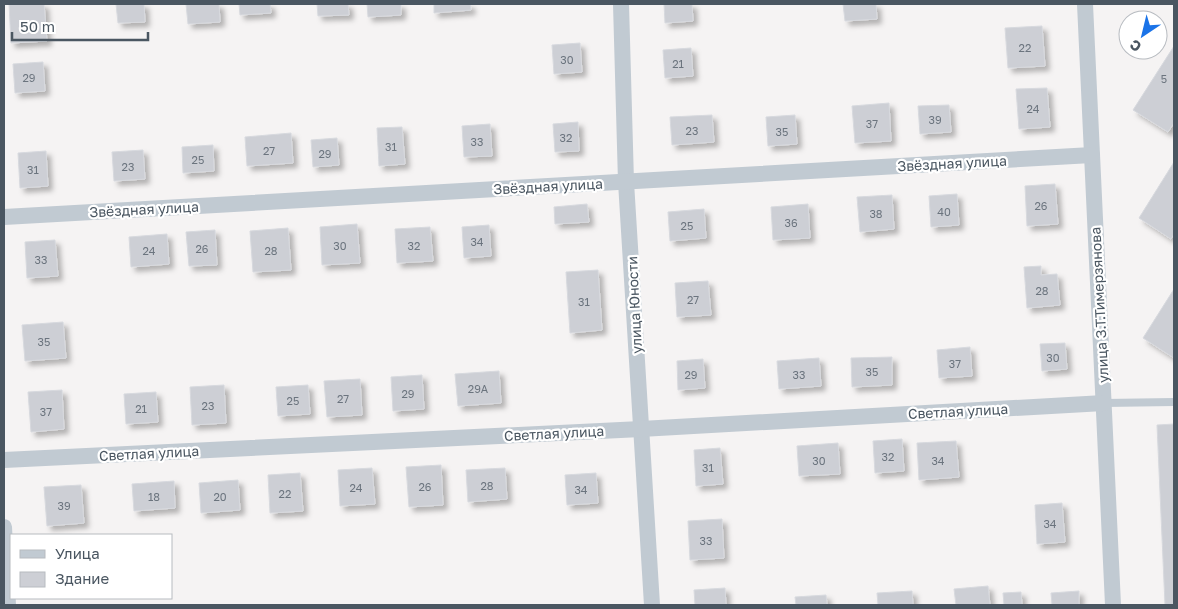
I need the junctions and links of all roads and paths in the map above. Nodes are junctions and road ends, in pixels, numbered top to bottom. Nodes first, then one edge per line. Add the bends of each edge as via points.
1 (621, 4) edge
2 (1085, 4) edge
3 (1092, 156) junction
4 (626, 182) junction
5 (4, 217) edge
6 (1174, 402) edge
7 (1104, 403) junction
8 (641, 429) junction
9 (4, 460) edge
10 (4, 527) edge
11 (8, 605) edge
12 (652, 605) edge
13 (1113, 605) edge

1 - 4 street, улица Юности
2 - 3 street, улица З.Т.Тимерзянова
3 - 4 street, Звёздная улица
3 - 7 street, улица З.Т.Тимерзянова
4 - 5 street, Звёздная улица
4 - 8 street, улица Юности
6 - 7 lane
7 - 8 street, Светлая улица
7 - 13 street, улица З.Т.Тимерзянова
8 - 9 street, Светлая улица
8 - 12 street, улица Юности
10 - 11 street

